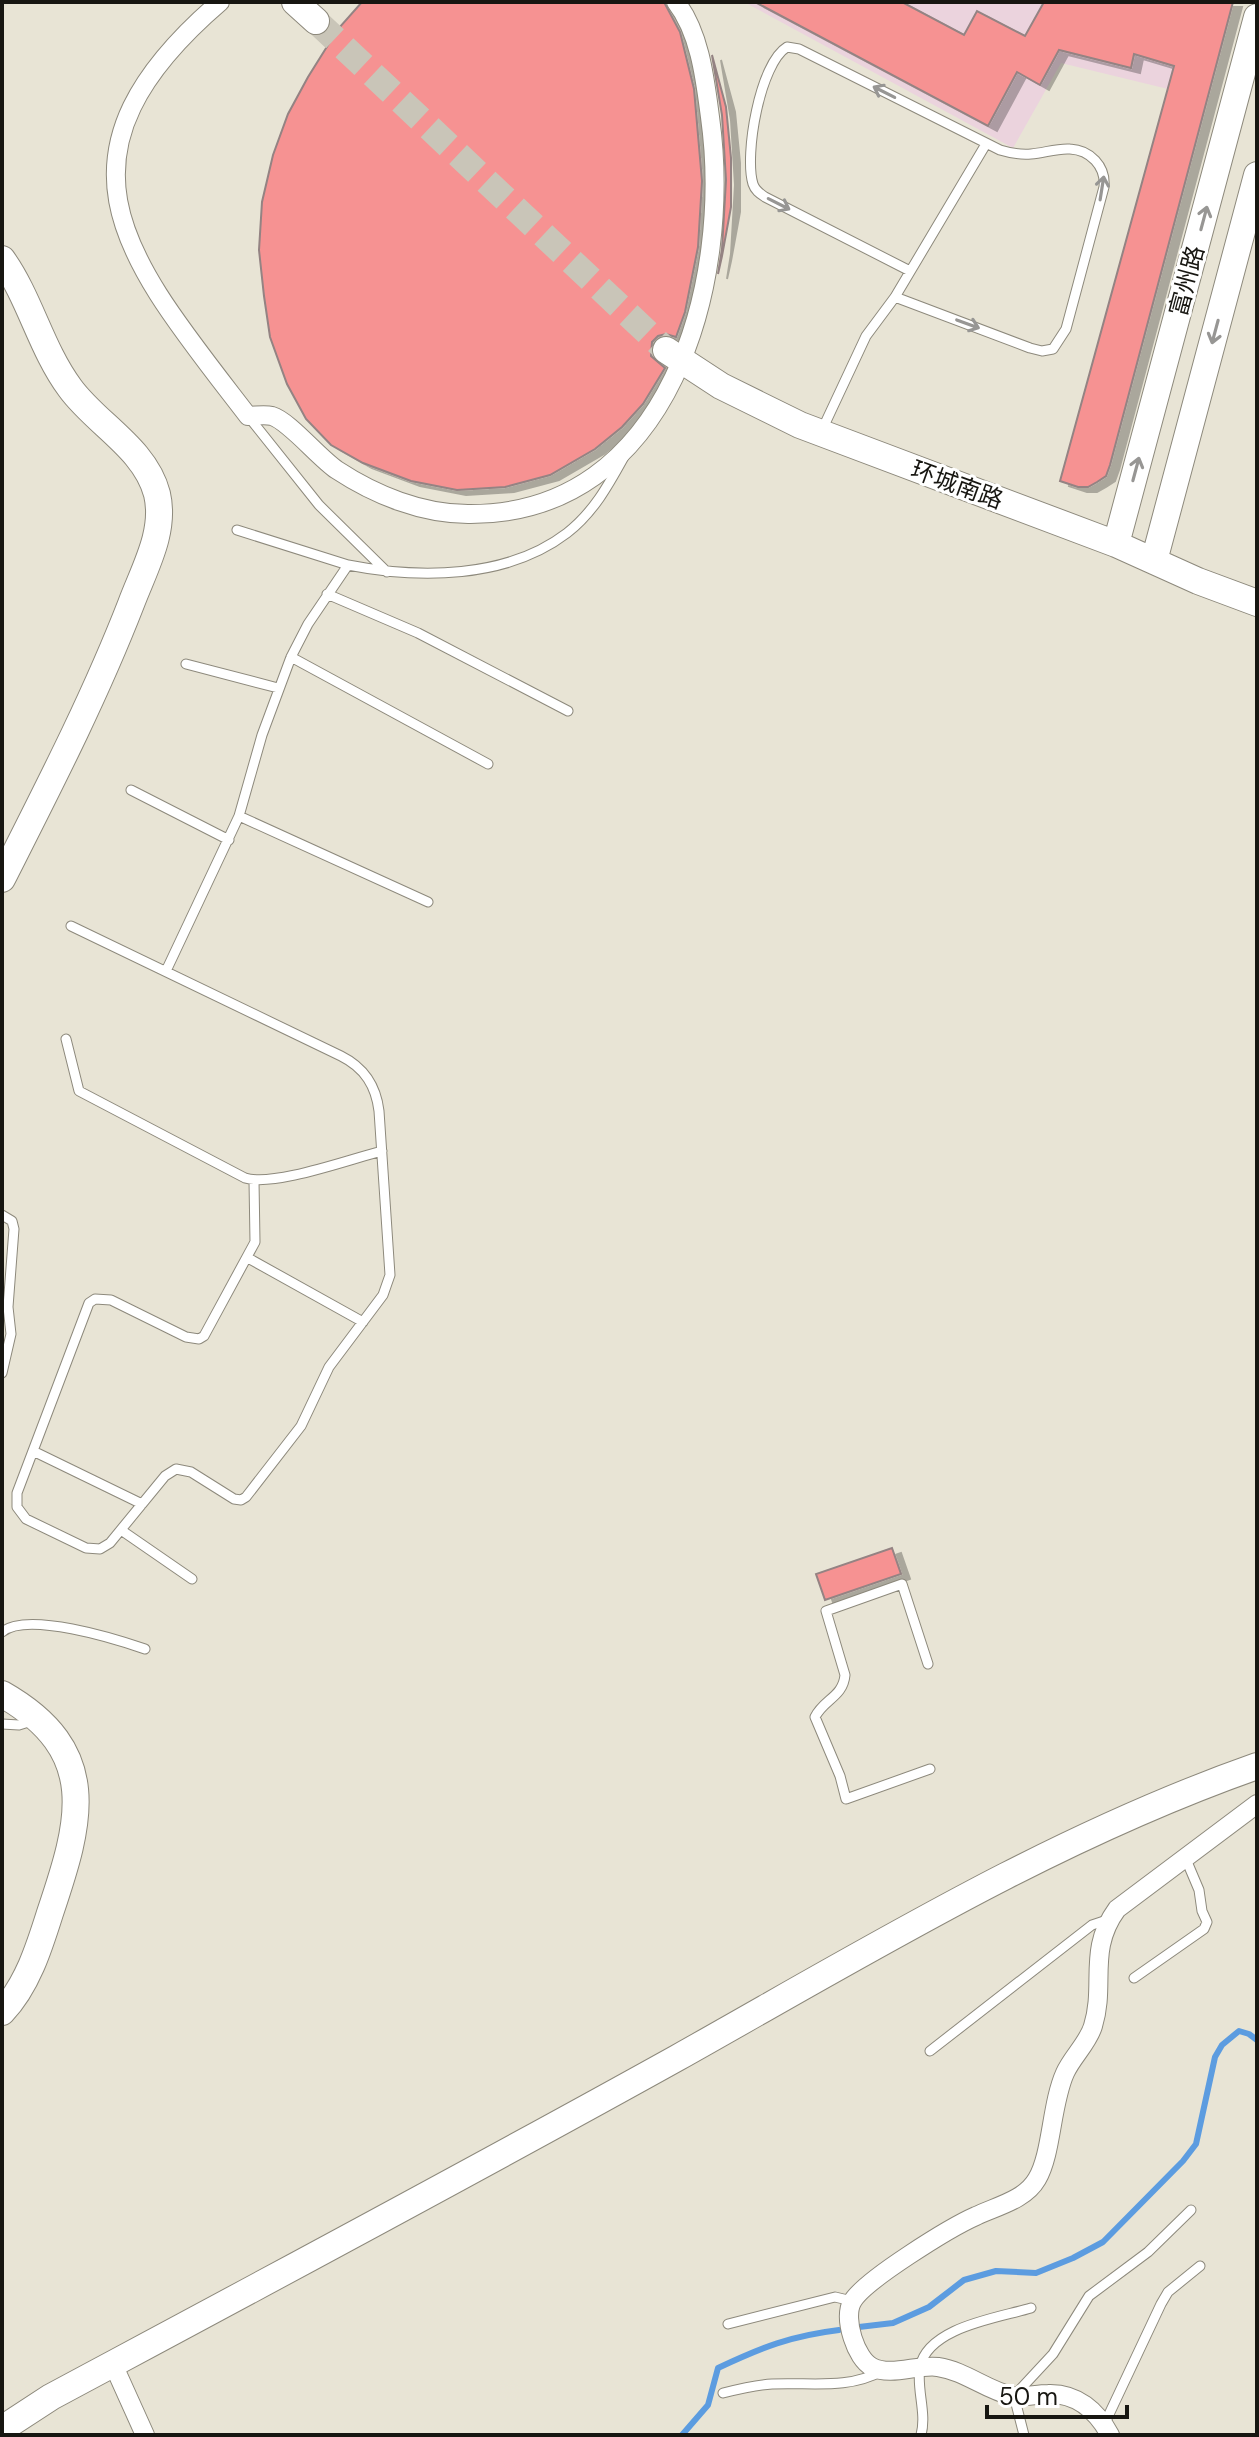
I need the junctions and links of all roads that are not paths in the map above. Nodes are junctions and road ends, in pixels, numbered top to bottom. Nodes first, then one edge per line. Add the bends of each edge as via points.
1 (220, 2) edge
2 (295, 2) edge
3 (676, 2) edge
4 (1257, 17) edge
5 (316, 21) tunnel mouth
6 (986, 144) junction
7 (1257, 175) edge
8 (2, 259) edge
9 (910, 271) junction
10 (895, 297) junction
11 (674, 356) junction
12 (248, 416) junction
13 (821, 433) junction
14 (631, 445) junction
15 (237, 530) dead end
16 (1116, 544) junction
17 (1154, 561) junction
18 (348, 565) junction
19 (387, 572) junction
20 (327, 594) junction
21 (1257, 603) edge
22 (291, 657) junction
23 (186, 664) dead end
24 (278, 688) junction
25 (568, 711) dead end
26 (488, 764) dead end
27 (131, 790) dead end
28 (239, 816) junction
29 (229, 840) junction
30 (2, 879) edge
31 (428, 902) dead end
32 (71, 926) dead end
33 (166, 971) junction
34 (66, 1039) dead end
35 (382, 1151) junction
36 (254, 1181) junction
37 (2, 1215) edge
38 (248, 1258) junction
39 (363, 1322) junction
40 (2, 1373) edge
41 (33, 1451) junction
42 (142, 1504) junction
43 (121, 1530) junction
44 (192, 1579) dead end
45 (2, 1632) edge
46 (145, 1649) dead end
47 (928, 1664) dead end
48 (2, 1694) edge
49 (38, 1719) junction
50 (2, 1724) edge
51 (1257, 1766) edge
52 (930, 1769) dead end
53 (1257, 1804) edge
54 (1185, 1857) junction
55 (1110, 1919) junction
56 (1134, 1978) dead end
57 (2, 2012) edge
58 (930, 2051) dead end
59 (1191, 2210) dead end
60 (1200, 2266) dead end
61 (852, 2301) junction
62 (1031, 2308) dead end
63 (728, 2324) dead end
64 (113, 2364) junction
65 (920, 2367) junction
66 (882, 2371) junction
67 (723, 2393) dead end
68 (1014, 2396) junction
69 (2, 2429) edge
70 (1107, 2430) edge
71 (145, 2435) edge
72 (921, 2435) edge
73 (1024, 2435) edge

1 - 12 street via 171,48 137,94 116,151 115,191 127,235 146,271
2 - 5 main road
3 - 11 street via 690,24 707,92 714,208 709,264 694,331
16 -> 4 main road, 富州路
6 - 9 lane
6 -> 9 lane via 799,49 787,47 778,54 756,105 754,188
10 -> 6 lane via 1030,348 1053,349 1061,340 1104,172 1078,150 1015,154
7 -> 17 main road, 富州路
8 - 30 main road via 66,383 148,471 160,512 156,540 101,680
9 - 10 lane
10 - 13 lane via 866,336
11 - 13 main road, 环城南路 via 740,397
11 - 14 street via 659,405
12 - 14 street via 283,421 327,462 378,492 421,508 466,514 511,510 554,498 594,476
12 - 19 lane via 319,505
13 - 16 main road, 环城南路
14 - 19 lane via 599,500 550,545 485,567
15 - 18 lane
16 - 17 main road, 环城南路
17 - 21 main road, 环城南路
18 - 19 lane
18 - 20 lane
20 - 22 lane
20 - 25 lane via 418,633
22 - 24 lane
22 - 26 lane
23 - 24 lane
24 - 28 lane
27 - 29 lane
28 - 29 lane
28 - 31 lane
29 - 33 lane
32 - 33 lane
33 - 35 lane via 357,1065 369,1078 378,1103
34 - 36 lane via 79,1091
35 - 36 lane
35 - 39 lane via 390,1275
36 - 38 lane via 256,1233
37 - 40 lane via 14,1229 11,1334
38 - 39 lane
38 - 41 lane via 199,1339 111,1300 89,1303
39 - 42 lane via 329,1367 301,1426 246,1497 234,1499 191,1472 176,1469
41 - 42 lane
41 - 43 lane via 17,1493 20,1514 93,1549 106,1547
42 - 43 lane
43 - 44 lane
45 - 46 lane via 17,1625 81,1630
47 - 52 lane via 902,1584 826,1611 844,1685 815,1717 846,1799
48 - 49 main road
49 - 50 lane
49 - 57 main road via 68,1762 77,1814 42,1939 23,1983
51 - 64 main road via 1101,1828 989,1883 552,2128
53 - 54 street
54 - 55 street
54 - 56 lane via 1207,1922
55 - 58 lane via 1092,1925
55 - 61 street via 1099,1947 1092,2028 1064,2074 1035,2183 1018,2197 940,2235
59 - 68 lane via 1148,2252 1089,2296 1053,2354
60 - 70 lane via 1161,2304
61 - 63 lane via 835,2297
61 - 66 street via 848,2319 861,2357
62 - 65 lane via 948,2333 929,2347
64 - 69 main road
64 - 71 street
65 - 66 street
65 - 68 street via 959,2373
65 - 72 lane
66 - 67 lane via 851,2384 773,2384
68 - 70 street via 1063,2394 1094,2411
68 - 73 lane

